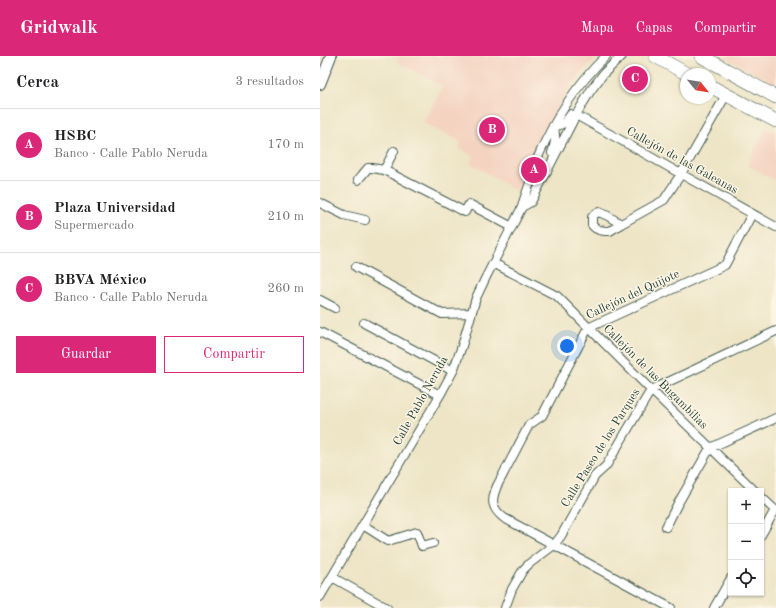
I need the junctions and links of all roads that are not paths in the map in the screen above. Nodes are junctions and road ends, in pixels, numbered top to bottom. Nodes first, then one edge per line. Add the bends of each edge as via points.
1 (331, 56) edge
2 (606, 56) edge
3 (622, 56) edge
4 (655, 56) edge
5 (701, 56) edge
6 (680, 70) edge
7 (320, 84) edge
8 (716, 89) edge
9 (591, 90) junction
10 (726, 95) junction
11 (776, 97) edge
12 (576, 114) junction
13 (776, 121) edge
14 (553, 126) junction
15 (394, 151) dead end
16 (551, 164) junction
17 (384, 170) junction
18 (680, 174) junction
19 (358, 180) dead end
20 (320, 203) edge
21 (522, 207) junction
22 (752, 214) junction
23 (365, 220) dead end
24 (621, 224) dead end
25 (512, 227) junction
26 (776, 227) edge
27 (493, 263) junction
28 (356, 267) dead end
29 (320, 300) edge
30 (335, 308) dead end
31 (471, 313) junction
32 (364, 323) dead end
33 (588, 328) junction
34 (776, 331) edge
35 (320, 332) edge
36 (453, 371) junction
37 (651, 390) junction
38 (440, 395) junction
39 (776, 418) edge
40 (710, 448) junction
41 (752, 488) edge
42 (764, 500) edge
43 (775, 510) edge
44 (363, 526) junction
45 (666, 527) dead end
46 (764, 530) edge
47 (433, 543) dead end
48 (554, 545) junction
49 (332, 577) junction
50 (728, 583) edge
51 (320, 597) edge
52 (387, 608) edge
53 (505, 608) edge
54 (671, 608) edge
55 (714, 608) edge

1 - 7 street
2 - 14 street, Calle Pablo Neruda via 575,92
3 - 9 street, Calle Pablo Neruda
4 - 6 main road
5 - 11 main road
8 - 10 main road
9 - 12 street, Calle Pablo Neruda
9 - 14 street via 565,123
10 - 13 main road
10 - 18 street
12 - 16 street, Calle Pablo Neruda
12 - 18 street, Callejón de las Galeanas
14 - 16 street via 556,139
14 - 21 street, Calle Pablo Neruda via 537,158
15 - 17 street
16 - 21 street, Calle Pablo Neruda via 531,202
17 - 19 street via 368,168
17 - 25 street via 465,212 469,204
18 - 22 street, Callejón de las Galeanas
18 - 24 street via 664,200
20 - 23 street via 344,216
21 - 25 street, Calle Pablo Neruda
22 - 26 street, Callejón de las Galeanas
22 - 33 street, Callejón del Quijote via 724,265
25 - 27 street, Calle Pablo Neruda
27 - 31 street, Calle Pablo Neruda
27 - 33 street, Callejón de las Bugambilias via 557,296
28 - 31 street via 442,314
29 - 30 street
31 - 36 street, Calle Pablo Neruda
32 - 36 street
33 - 37 street, Callejón de las Bugambilias
33 - 48 street, Callejón del Quijote via 542,416 529,425 493,494 492,501 499,514
34 - 37 street, Calle Paseo de los Parques
35 - 38 street
36 - 38 street, Calle Pablo Neruda
37 - 40 street, Callejón de las Bugambilias
37 - 48 street, Calle Paseo de los Parques via 606,466 595,476 562,536
38 - 44 street, Calle Pablo Neruda
39 - 40 street
40 - 41 street, Callejón de las Bugambilias
40 - 45 street
42 - 43 street
43 - 46 street
44 - 47 street via 388,541 417,532 422,546
44 - 49 street, Calle Pablo Neruda
48 - 53 street, Calle Paseo de los Parques via 523,570
48 - 54 street, Callejón del Quijote
49 - 51 street, Calle Pablo Neruda
49 - 52 street
50 - 55 street

